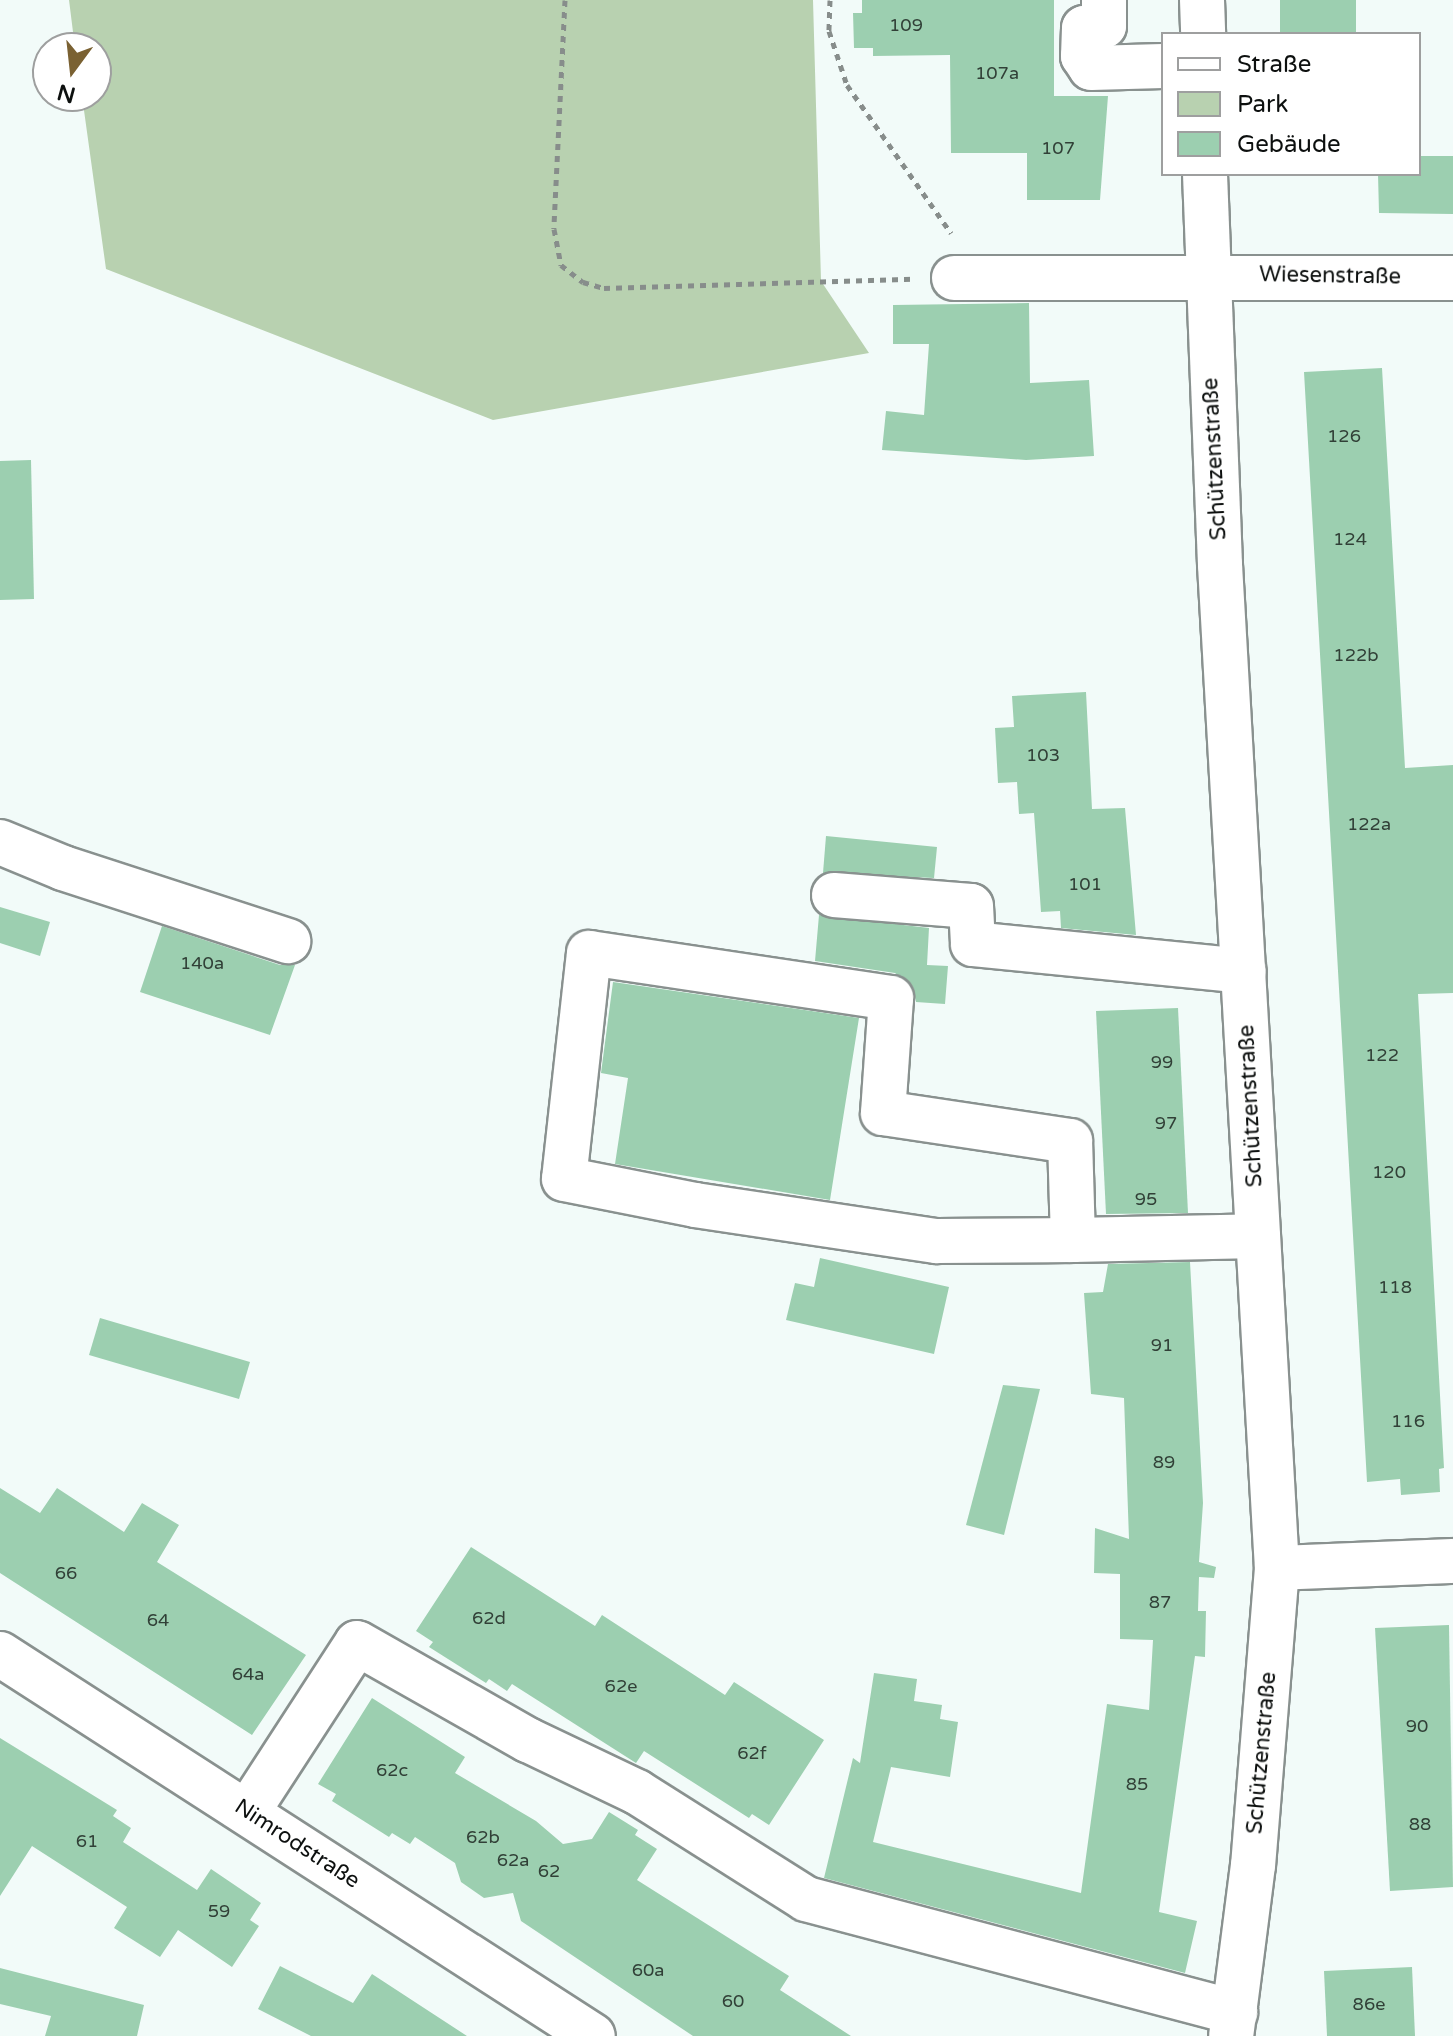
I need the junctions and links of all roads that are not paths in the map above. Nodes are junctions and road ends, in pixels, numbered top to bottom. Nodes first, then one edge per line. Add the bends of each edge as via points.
1 (1104, 0) edge
2 (1202, 0) edge
3 (1203, 32) edge
4 (1161, 66) edge
5 (1205, 176) edge
6 (1207, 274) junction
7 (954, 278) road end
8 (1453, 278) edge
9 (0, 842) edge
10 (834, 895) dead end
11 (288, 941) dead end
12 (1244, 971) junction
13 (1258, 1236) junction
14 (1073, 1240) junction
15 (1453, 1561) edge
16 (1277, 1568) junction
17 (0, 1654) edge
18 (248, 1811) junction
19 (1233, 2024) edge
20 (593, 2036) edge

1 - 4 main road via 1104,26 1084,28 1083,56 1091,68
2 - 3 main road
5 - 6 main road, Schützenstraße
6 - 7 main road, Wiesenstraße
6 - 8 main road, Wiesenstraße
6 - 12 main road, Schützenstraße
9 - 11 main road via 63,868
10 - 12 main road via 971,906 973,944
12 - 13 main road, Schützenstraße
13 - 14 main road
13 - 16 main road, Schützenstraße
14 - 14 main road via 937,1241 695,1205 564,1179 589,953 891,998 883,1113 1070,1141
15 - 16 main road
16 - 19 main road, Schützenstraße
17 - 18 main road, Nimrodstraße
18 - 19 main road via 357,1643 528,1740 637,1792 806,1899
18 - 20 main road, Nimrodstraße

